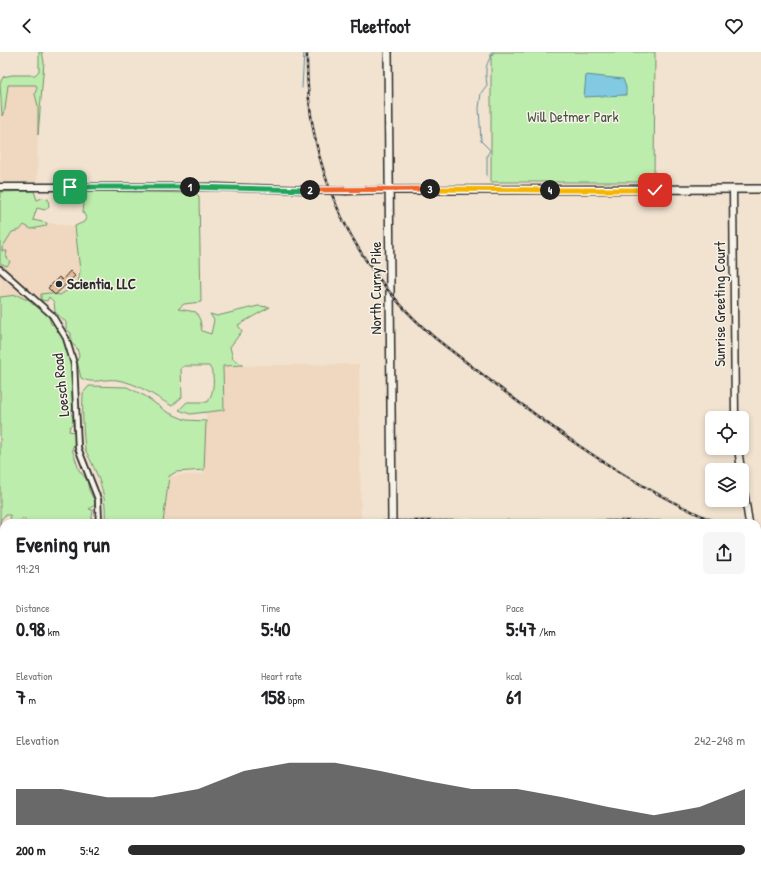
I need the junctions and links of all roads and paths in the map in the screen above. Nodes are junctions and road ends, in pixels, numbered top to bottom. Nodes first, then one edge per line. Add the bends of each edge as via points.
1 (388, 52) edge
2 (0, 187) edge
3 (733, 189) junction
4 (761, 189) edge
5 (388, 190) junction
6 (0, 269) edge
7 (735, 411) edge
8 (746, 507) edge
9 (99, 519) edge
10 (392, 519) edge
11 (748, 519) edge

1 - 5 main road, North Curry Pike
2 - 5 street, bridge
3 - 4 main road
3 - 5 main road
3 - 7 street, Sunrise Greeting Court
5 - 10 main road, North Curry Pike
6 - 9 street, Loesch Road via 52,315 66,338 74,364 78,448 97,495
8 - 11 street

